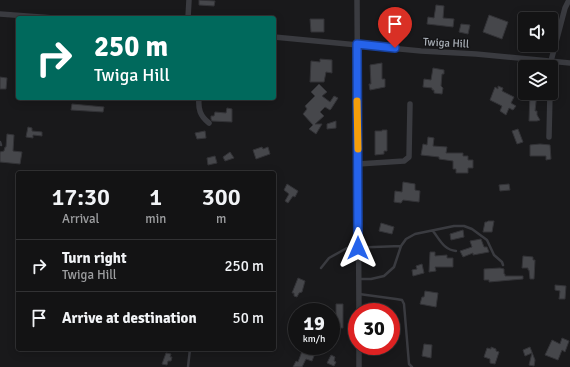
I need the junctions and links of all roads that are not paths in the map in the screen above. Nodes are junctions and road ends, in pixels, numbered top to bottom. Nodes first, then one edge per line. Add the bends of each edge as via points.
1 (189, 0) edge
2 (357, 0) edge
3 (569, 0) edge
4 (0, 14) edge
5 (27, 16) edge
6 (188, 16) edge
7 (276, 37) edge
8 (357, 44) junction
9 (540, 60) edge
10 (551, 60) edge
11 (558, 62) edge
12 (570, 63) edge
13 (199, 100) edge
14 (550, 100) edge
15 (410, 104) dead end
16 (209, 123) dead end
17 (549, 137) dead end
18 (358, 164) junction
19 (433, 231) junction
20 (402, 246) junction
21 (358, 248) junction
22 (456, 251) dead end
23 (503, 265) dead end
24 (321, 268) dead end
25 (358, 280) junction
26 (359, 294) junction
27 (359, 303) edge
28 (190, 351) edge
29 (359, 355) edge
30 (188, 367) edge
31 (359, 367) edge
32 (412, 367) edge

1 - 6 street
2 - 8 street
3 - 10 street
4 - 5 street
7 - 8 street, Twiga Hill
8 - 9 street, Twiga Hill
8 - 18 street
11 - 12 street, Twiga Hill
13 - 16 street via 198,107 202,117
14 - 17 street
15 - 18 street via 407,160
18 - 21 street
19 - 20 lane via 415,234 406,239
19 - 22 lane via 443,245 449,250
19 - 23 lane via 459,226 472,229 487,240 494,255
20 - 21 lane
20 - 25 lane via 394,267 384,276
21 - 24 lane via 347,248 338,252
21 - 25 street
25 - 26 street
26 - 27 street
26 - 32 lane via 402,300 409,364
28 - 30 lane
29 - 31 street

